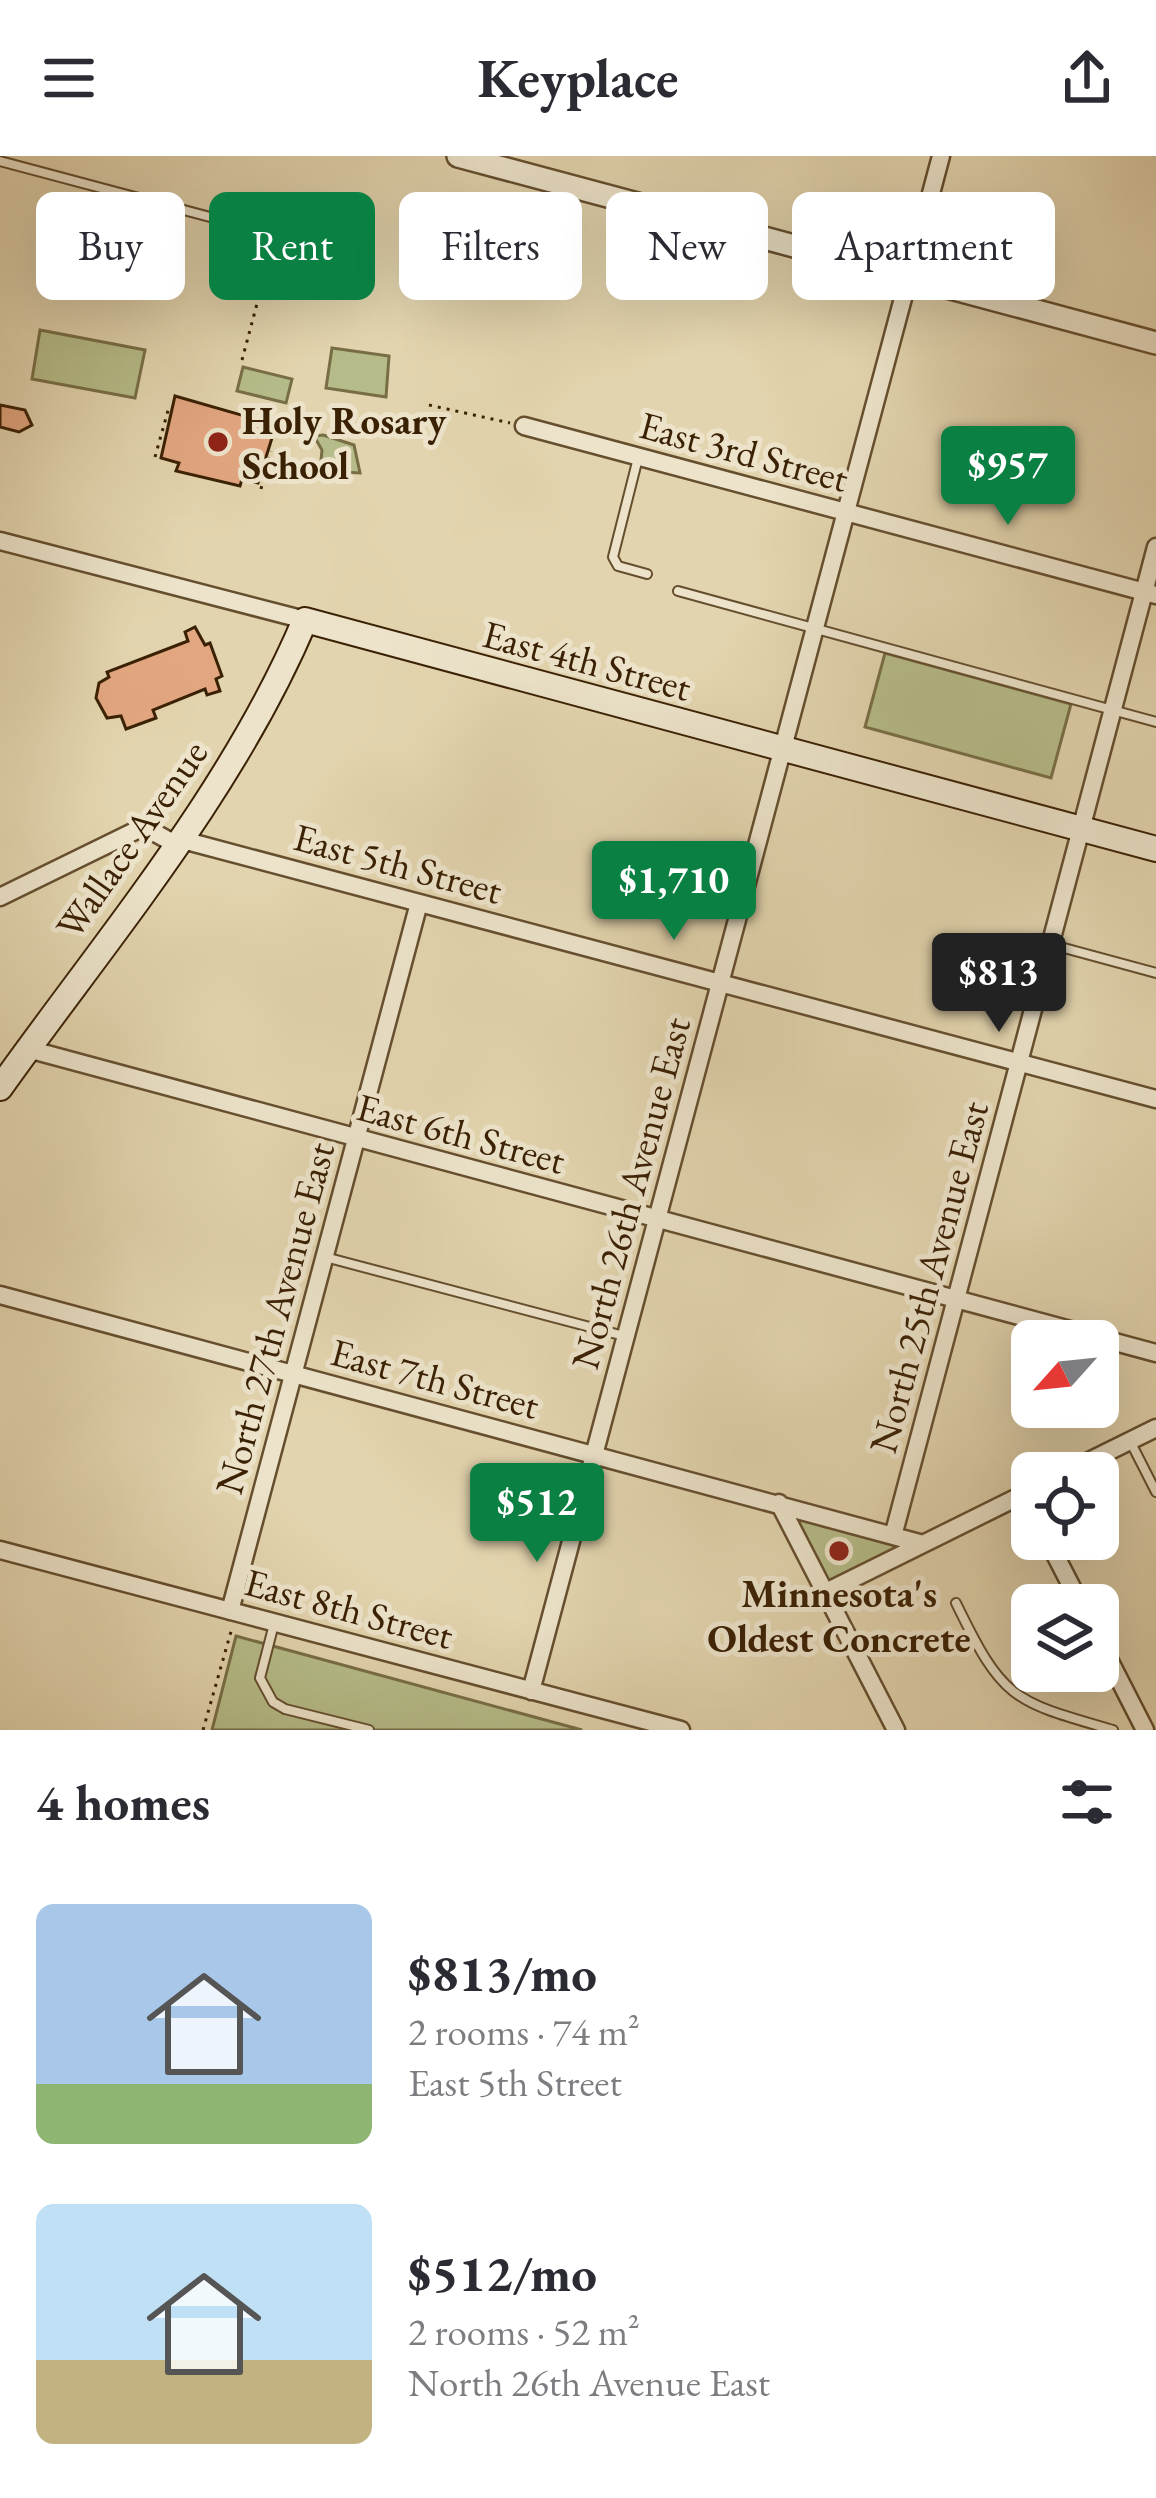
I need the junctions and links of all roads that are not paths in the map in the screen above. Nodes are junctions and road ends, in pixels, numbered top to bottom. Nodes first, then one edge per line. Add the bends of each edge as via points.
1 (458, 156) edge
2 (940, 156) edge
3 (0, 161) edge
4 (930, 192) edge
5 (209, 217) edge
6 (792, 246) edge
7 (902, 300) edge
8 (994, 300) edge
9 (1156, 343) edge
10 (524, 426) road end
11 (638, 457) junction
12 (845, 513) junction
13 (0, 541) edge
14 (1156, 548) edge
15 (647, 574) dead end
16 (678, 591) dead end
17 (1150, 593) edge
18 (305, 620) junction
19 (814, 629) junction
20 (1113, 710) junction
21 (1156, 722) edge
22 (782, 751) junction
23 (1081, 829) junction
24 (177, 842) junction
25 (1156, 849) edge
26 (0, 897) edge
27 (419, 903) junction
28 (1051, 945) junction
29 (1156, 973) edge
30 (720, 983) junction
31 (28, 1049) junction
32 (1018, 1062) junction
33 (0, 1088) edge
34 (1156, 1099) edge
35 (356, 1139) junction
36 (657, 1219) junction
37 (326, 1257) junction
38 (0, 1295) edge
39 (957, 1299) junction
40 (626, 1336) junction
41 (1156, 1353) edge
42 (294, 1375) junction
43 (1156, 1428) edge
44 (1130, 1441) junction
45 (1108, 1452) edge
46 (594, 1454) junction
47 (1156, 1492) edge
48 (779, 1504) junction
49 (1011, 1505) edge
50 (893, 1536) junction
51 (923, 1544) junction
52 (0, 1550) edge
53 (826, 1592) junction
54 (956, 1604) dead end
55 (233, 1612) junction
56 (275, 1623) junction
57 (1119, 1679) edge
58 (531, 1690) junction
59 (369, 1730) edge
60 (681, 1730) edge
61 (896, 1730) edge
62 (1113, 1730) edge
63 (1145, 1730) edge

1 - 6 street
2 - 4 street, North 26th Avenue East
3 - 5 lane
7 - 12 street, North 26th Avenue East
8 - 9 street
10 - 11 street, East 3rd Street
11 - 12 street, East 3rd Street
11 - 15 lane via 613,557
12 - 17 street, East 3rd Street
12 - 19 street, North 26th Avenue East
13 - 18 street, East 4th Street
14 - 17 street, North 25th Avenue East
16 - 19 lane
17 - 20 street, North 25th Avenue East
18 - 22 main road, East 4th Street
18 - 24 main road, Wallace Avenue via 274,691
19 - 20 lane
19 - 22 street, North 26th Avenue East
20 - 21 lane
20 - 23 street, North 25th Avenue East
22 - 23 main road, East 4th Street
22 - 30 street, North 26th Avenue East
23 - 25 main road, East 4th Street
23 - 28 street, North 25th Avenue East
24 - 26 street, East 5th Street via 137,830
24 - 27 street, East 5th Street
24 - 31 main road, Wallace Avenue
27 - 30 street, East 5th Street
27 - 35 street, North 27th Avenue East
28 - 29 lane
28 - 32 street, North 25th Avenue East
30 - 32 street, East 5th Street
30 - 36 street, North 26th Avenue East
31 - 33 main road, Wallace Avenue
31 - 35 street, East 6th Street
32 - 34 street, East 5th Street
32 - 39 street, North 25th Avenue East
35 - 36 street, East 6th Street
35 - 37 street, North 27th Avenue East
36 - 39 street, East 6th Street
36 - 40 street, North 26th Avenue East
37 - 40 lane
37 - 42 street, North 27th Avenue East
38 - 42 street, East 7th Street
39 - 41 street, East 6th Street
39 - 50 street, North 25th Avenue East
40 - 46 street, North 26th Avenue East
42 - 46 street, East 7th Street
42 - 55 street, North 27th Avenue East
43 - 44 street
44 - 45 street
44 - 47 lane
46 - 48 street, East 7th Street
46 - 58 street, North 26th Avenue East
48 - 50 street, East 7th Street
48 - 53 street
49 - 51 street
50 - 51 street, East 7th Street
51 - 53 street
52 - 55 street, East 8th Street
53 - 61 street
54 - 62 lane via 985,1662 1016,1695
55 - 56 street, East 8th Street
56 - 58 street, East 8th Street
56 - 59 lane via 260,1678 273,1702
57 - 63 street
58 - 60 street, East 8th Street

